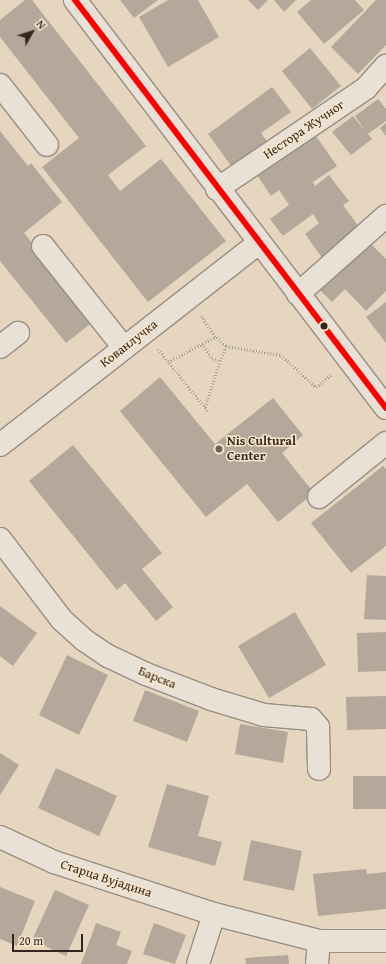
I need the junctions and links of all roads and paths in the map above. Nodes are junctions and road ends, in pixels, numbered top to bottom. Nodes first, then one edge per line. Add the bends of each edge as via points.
1 (75, 0) edge
2 (386, 66) edge
3 (0, 85) edge
4 (47, 145) dead end
5 (217, 189) junction
6 (386, 216) edge
7 (259, 244) junction
8 (43, 246) dead end
9 (298, 294) junction
10 (189, 297) junction
11 (144, 332) junction
12 (18, 333) dead end
13 (215, 338) junction
14 (202, 344) junction
15 (226, 346) junction
16 (0, 347) edge
17 (124, 348) junction
18 (349, 360) junction
19 (220, 361) junction
20 (168, 362) junction
21 (205, 407) junction
22 (386, 408) edge
23 (208, 411) dead end
24 (386, 443) edge
25 (0, 445) edge
26 (319, 497) dead end
27 (0, 539) edge
28 (319, 770) dead end
29 (0, 837) edge
30 (214, 914) junction
31 (319, 941) junction
32 (386, 941) edge
33 (198, 964) edge
34 (317, 964) edge

1 - 5 street
2 - 5 street, Нестора Жучног via 366,88
3 - 4 street
5 - 7 street
6 - 9 street
7 - 9 street
7 - 10 street, Кованлучка
8 - 17 street
9 - 18 street
10 - 11 street, Кованлучка
10 - 13 path
11 - 17 street, Кованлучка
11 - 20 path
12 - 16 street
13 - 14 path
13 - 15 path
14 - 19 path via 212,358
14 - 20 path
15 - 18 path via 281,355 316,387
15 - 19 path
17 - 25 street, Кованлучка
18 - 22 street
19 - 21 path
20 - 21 path
21 - 23 path
24 - 26 street
27 - 28 street, Барска via 62,620 84,640 108,656 211,699 264,714 311,719 318,727
29 - 30 street, Старца Вујадина via 54,862
30 - 31 street, Старца Вујадина
30 - 33 street
31 - 32 street, Старца Вујадина
31 - 34 street

